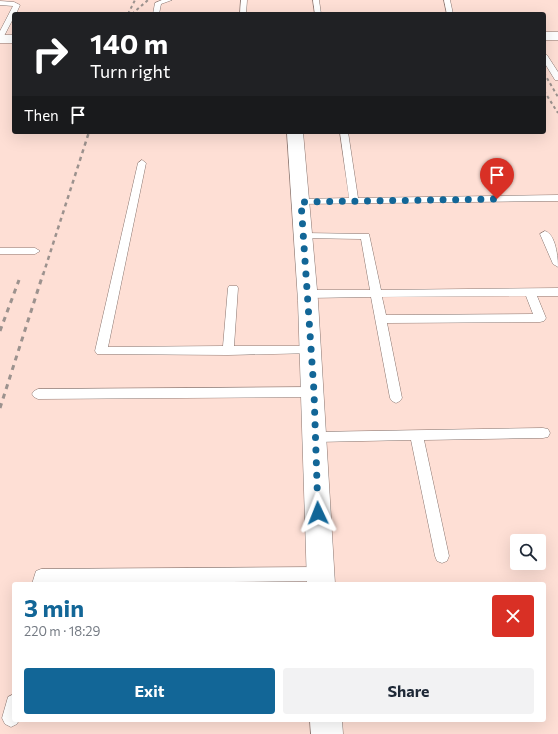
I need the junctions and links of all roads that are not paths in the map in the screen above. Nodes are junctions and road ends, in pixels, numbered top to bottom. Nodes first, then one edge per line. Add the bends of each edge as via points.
1 (169, 0) edge
2 (244, 0) edge
3 (316, 0) edge
4 (447, 0) edge
5 (0, 3) edge
6 (14, 12) edge
7 (156, 12) edge
8 (243, 12) edge
9 (318, 12) edge
10 (450, 12) edge
11 (12, 16) edge
12 (546, 36) edge
13 (558, 36) edge
14 (0, 39) edge
15 (12, 39) edge
16 (546, 60) edge
17 (558, 78) edge
18 (295, 134) edge
19 (344, 134) edge
20 (142, 163) dead end
21 (558, 198) edge
22 (354, 201) junction
23 (301, 202) junction
24 (545, 234) dead end
25 (304, 236) junction
26 (0, 251) edge
27 (34, 251) dead end
28 (558, 264) edge
29 (232, 288) dead end
30 (530, 292) junction
31 (558, 292) edge
32 (307, 294) junction
33 (375, 294) junction
34 (380, 319) junction
35 (311, 350) junction
36 (228, 351) junction
37 (314, 392) junction
38 (38, 394) dead end
39 (396, 398) dead end
40 (543, 433) dead end
41 (416, 435) junction
42 (316, 437) junction
43 (442, 556) dead end
44 (321, 579) edge
45 (40, 582) edge
46 (326, 722) edge
47 (327, 734) edge

1 - 7 lane via 158,3
2 - 8 lane
3 - 9 lane
4 - 10 lane
5 - 6 lane via 14,4 17,6
11 - 14 lane
12 - 13 street
14 - 15 street
16 - 17 lane
18 - 23 street
19 - 22 lane
20 - 36 lane via 101,351
21 - 22 lane
22 - 23 lane
23 - 25 street
24 - 28 lane
25 - 32 street
25 - 33 lane via 365,236
26 - 27 lane
29 - 36 lane
30 - 31 lane
30 - 33 lane
30 - 34 lane via 540,318
32 - 33 lane
32 - 35 street
33 - 34 lane
34 - 39 lane
35 - 36 lane
35 - 37 street
37 - 38 lane
37 - 42 street
40 - 41 lane
41 - 42 lane
41 - 43 lane
42 - 44 street
44 - 45 lane via 41,576
46 - 47 street

